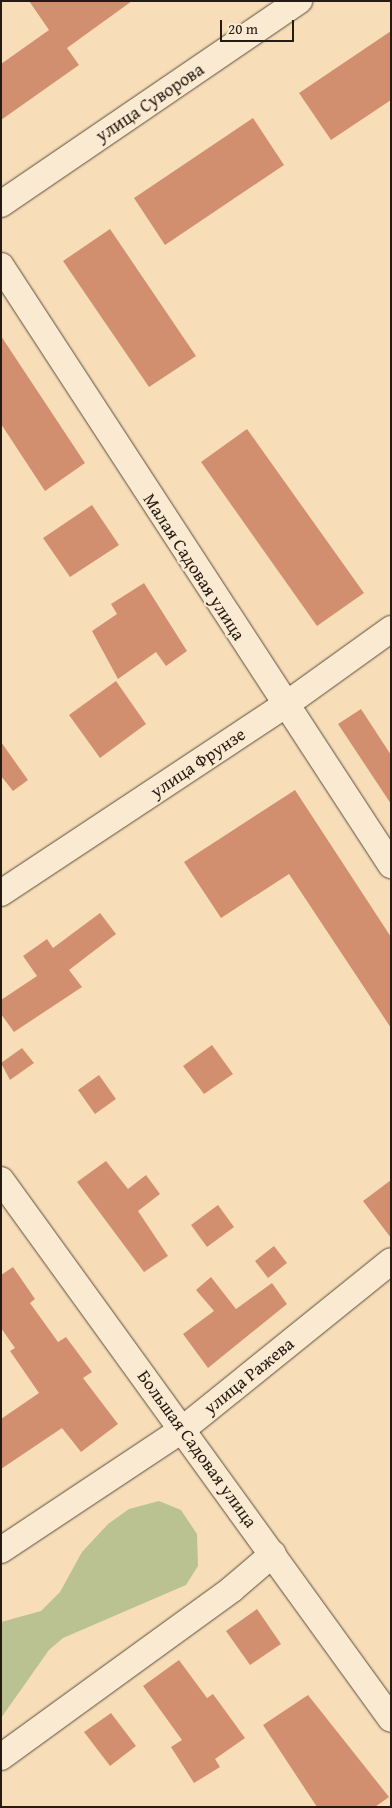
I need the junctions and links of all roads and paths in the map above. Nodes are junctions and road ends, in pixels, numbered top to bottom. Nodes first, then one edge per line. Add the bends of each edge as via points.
1 (299, 1) edge
2 (1, 204) edge
3 (1, 266) edge
4 (391, 628) edge
5 (284, 706) junction
6 (391, 864) edge
7 (1, 893) edge
8 (1, 1180) edge
9 (391, 1261) edge
10 (183, 1429) junction
11 (1, 1550) edge
12 (273, 1554) junction
13 (391, 1719) edge
14 (1, 1757) edge

1 - 2 street, улица Суворова
3 - 5 street, Малая Садовая улица
4 - 5 street, улица Фрунзе
5 - 6 street, Малая Садовая улица
5 - 7 street, улица Фрунзе
8 - 10 street, Большая Садовая улица
9 - 10 street, улица Ражева
10 - 11 street, улица Ражева
10 - 12 street, Большая Садовая улица
12 - 13 street, Большая Садовая улица
12 - 14 street via 232,1589

